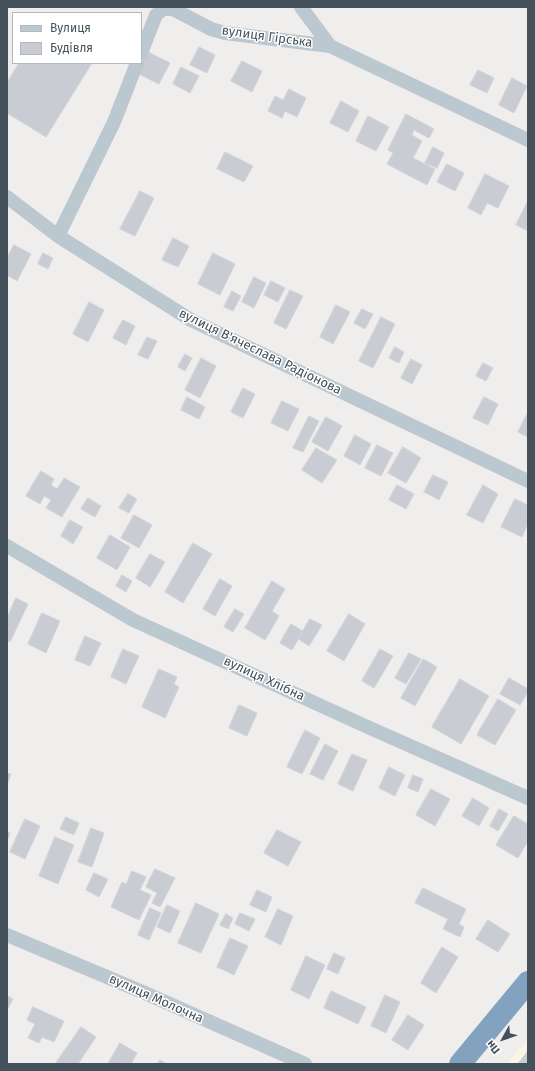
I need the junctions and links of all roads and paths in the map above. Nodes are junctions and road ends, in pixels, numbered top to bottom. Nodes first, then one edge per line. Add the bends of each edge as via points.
1 (301, 7) edge
2 (330, 46) junction
3 (142, 50) edge
4 (137, 64) edge
5 (528, 140) edge
6 (7, 197) edge
7 (58, 236) junction
8 (528, 481) edge
9 (7, 546) edge
10 (528, 798) edge
11 (7, 934) edge
12 (528, 982) edge
13 (305, 1064) edge
14 (460, 1064) edge

1 - 2 street, вулиця Гірська
2 - 3 street, вулиця Гірська via 225,33 211,29 173,8 163,9 156,15
2 - 5 street, вулиця Гірська
4 - 7 street via 114,122
6 - 7 street, вулиця В'ячеслава Радіонова
7 - 8 street, вулиця В'ячеслава Радіонова via 191,320
9 - 10 street, вулиця Хлібна via 133,620
11 - 13 street, вулиця Молочна
12 - 14 highway

